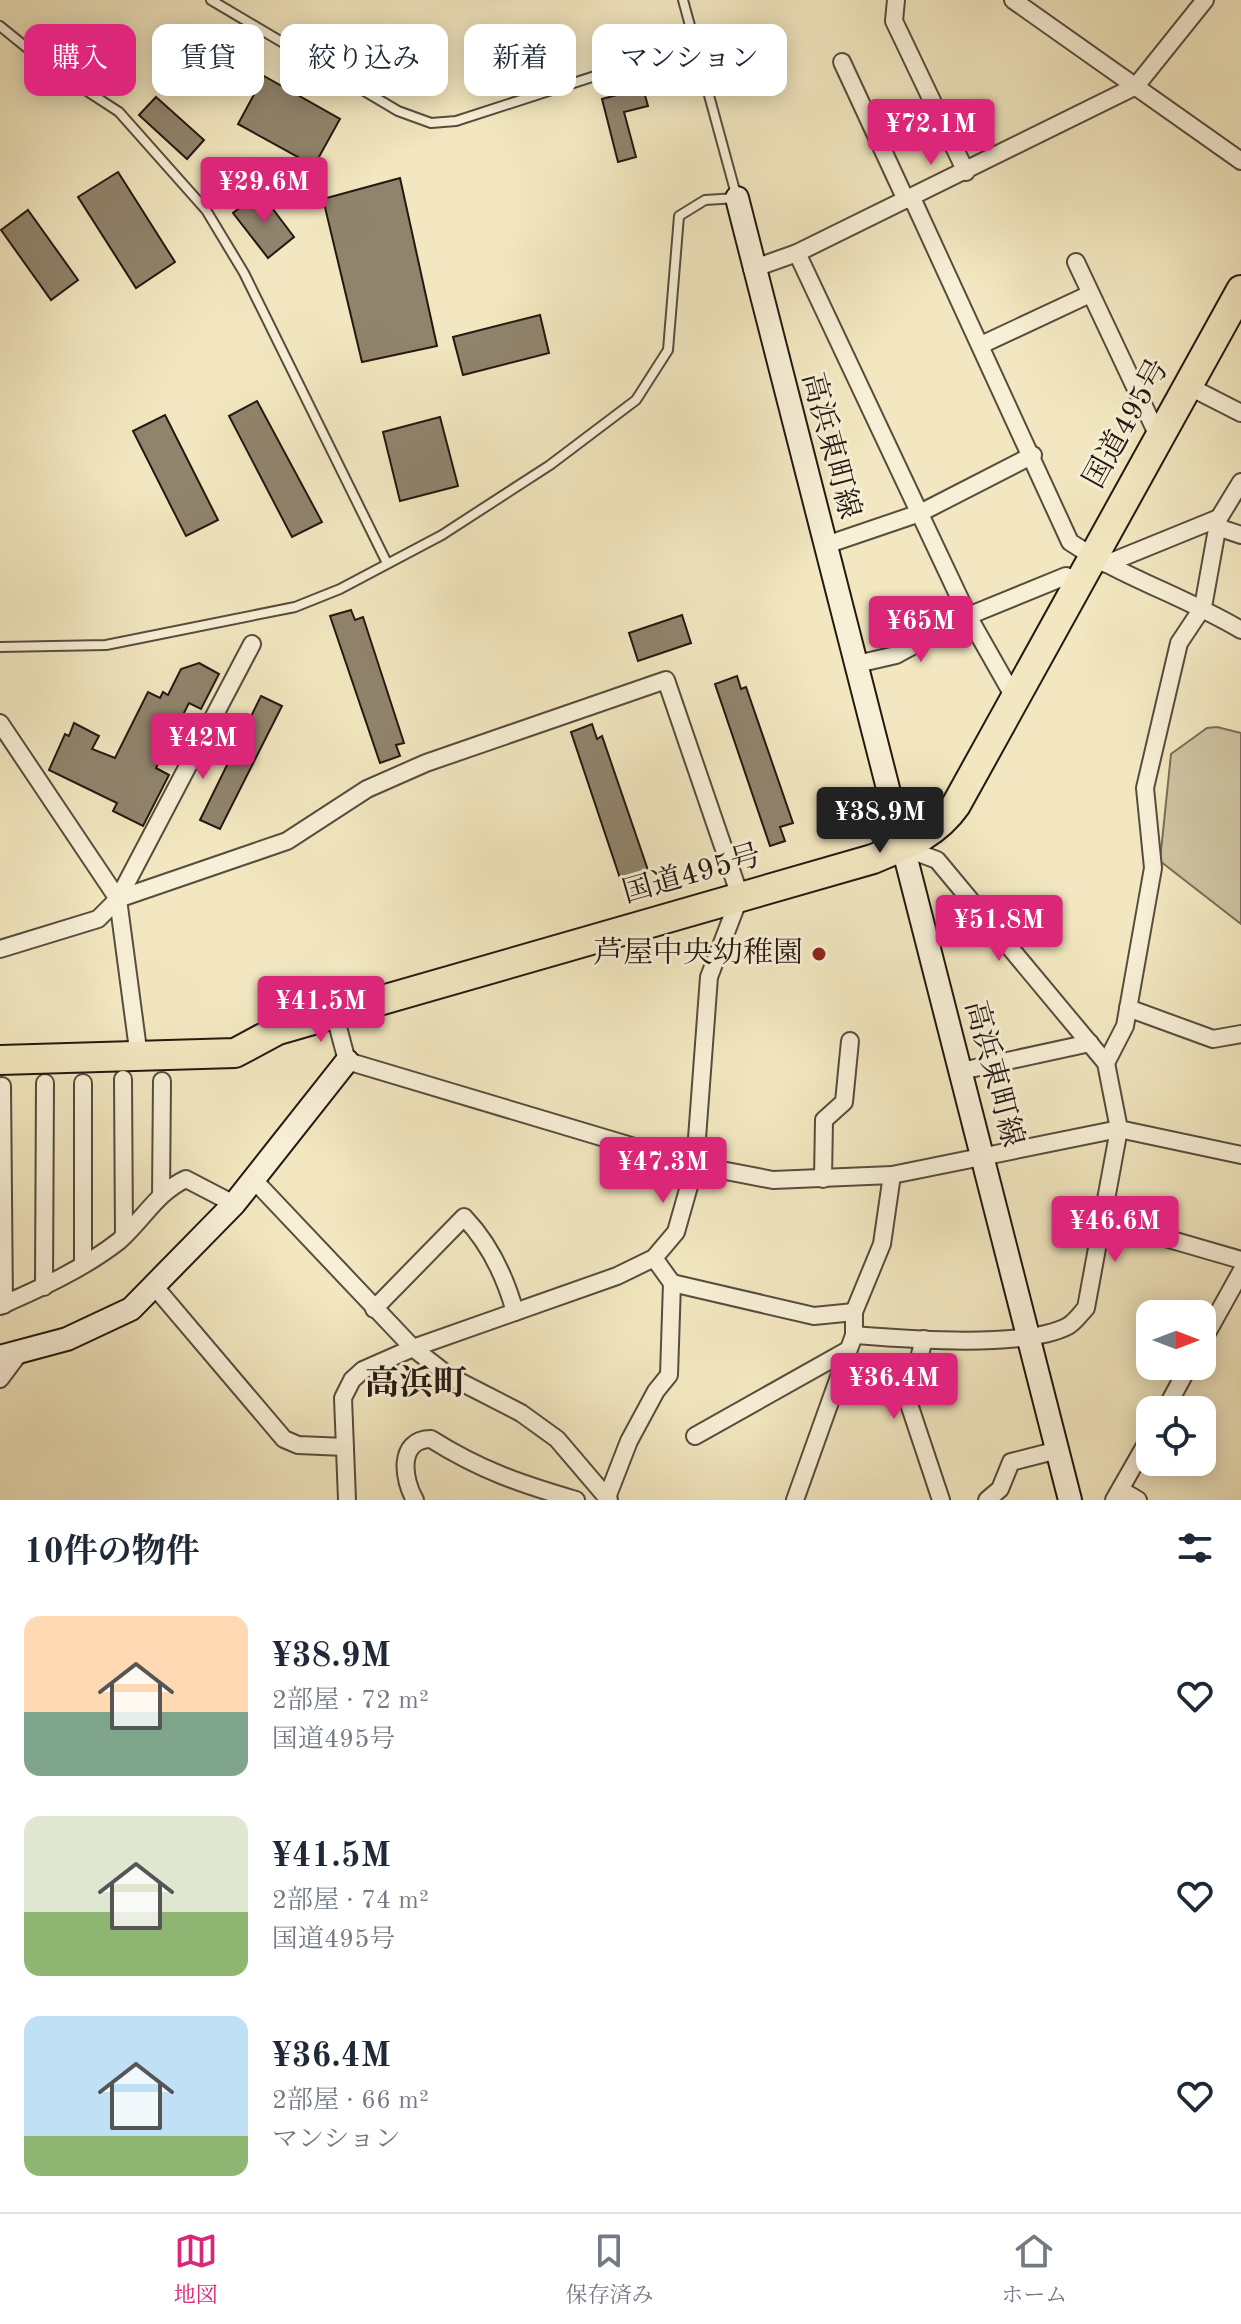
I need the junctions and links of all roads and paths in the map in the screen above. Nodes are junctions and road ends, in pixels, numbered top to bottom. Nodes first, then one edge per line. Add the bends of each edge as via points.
1 (211, 0) edge
2 (683, 0) edge
3 (896, 0) edge
4 (1013, 0) edge
5 (1205, 0) edge
6 (689, 24) edge
7 (0, 26) edge
8 (842, 62) dead end
9 (592, 77) edge
10 (1136, 86) junction
11 (709, 96) edge
12 (1241, 161) edge
13 (966, 172) junction
14 (737, 198) junction
15 (909, 199) junction
16 (797, 253) junction
17 (1076, 262) dead end
18 (752, 269) junction
19 (1241, 290) edge
20 (1090, 294) junction
21 (981, 345) junction
22 (1188, 386) junction
23 (1241, 413) edge
24 (1159, 438) junction
25 (1033, 455) junction
26 (1241, 482) edge
27 (920, 513) junction
28 (1218, 522) junction
29 (1241, 535) edge
30 (826, 545) junction
31 (1099, 560) junction
32 (387, 563) junction
33 (1078, 583) junction
34 (1203, 607) junction
35 (968, 616) junction
36 (1241, 630) edge
37 (252, 644) dead end
38 (0, 647) edge
39 (857, 664) junction
40 (1014, 697) junction
41 (0, 723) edge
42 (902, 847) junction
43 (740, 896) junction
44 (118, 899) junction
45 (0, 949) edge
46 (1128, 1008) junction
47 (335, 1016) junction
48 (1241, 1034) edge
49 (850, 1041) dead end
50 (1090, 1043) junction
51 (347, 1061) junction
52 (1106, 1063) junction
53 (131, 1068) junction
54 (961, 1071) junction
55 (1, 1073) edge
56 (162, 1081) dead end
57 (45, 1083) dead end
58 (83, 1083) dead end
59 (1119, 1129) junction
60 (1241, 1155) edge
61 (984, 1159) junction
62 (695, 1165) junction
63 (892, 1175) junction
64 (823, 1179) junction
65 (254, 1180) junction
66 (161, 1195) junction
67 (234, 1204) junction
68 (1103, 1220) junction
69 (124, 1235) junction
70 (654, 1258) junction
71 (1241, 1260) edge
72 (83, 1264) junction
73 (1241, 1272) edge
74 (672, 1283) junction
75 (44, 1287) junction
76 (155, 1287) junction
77 (2, 1306) edge
78 (374, 1309) junction
79 (515, 1312) junction
80 (854, 1312) junction
81 (1216, 1317) edge
82 (1030, 1336) junction
83 (924, 1339) junction
84 (851, 1343) junction
85 (413, 1348) junction
86 (10, 1354) edge
87 (0, 1379) edge
88 (695, 1436) dead end
89 (345, 1447) junction
90 (1058, 1450) junction
91 (1136, 1462) edge
92 (1118, 1495) edge
93 (604, 1498) edge
94 (1068, 1498) edge
95 (347, 1500) edge
96 (415, 1500) edge
97 (576, 1500) edge
98 (795, 1500) edge
99 (941, 1500) edge
100 (987, 1500) edge
101 (1138, 1500) edge

1 - 9 lane via 398,111 431,123 456,121
2 - 6 lane
3 - 13 street via 894,21
4 - 10 street
5 - 10 street
7 - 32 lane via 119,112 206,210 244,273
8 - 15 street
10 - 12 street
10 - 13 street
11 - 14 lane
13 - 15 street
14 - 18 main road, 高浜東町線
14 - 32 lane via 705,200 679,216 668,350 636,400 550,465 442,535
15 - 16 street
15 - 21 street
16 - 18 street
16 - 27 street
17 - 20 street
18 - 30 main road, 高浜東町線
19 - 22 highway, 国道495号
20 - 21 street
20 - 24 street
21 - 25 street
22 - 23 street
22 - 24 highway, 国道495号
24 - 31 highway, 国道495号
25 - 27 street
25 - 31 street via 1070,542
26 - 28 street
27 - 30 street
27 - 35 street
28 - 29 street
28 - 31 street
28 - 34 street
30 - 39 main road, 高浜東町線
31 - 33 highway, 国道495号
31 - 34 street
32 - 38 lane via 295,607 106,645
33 - 35 street via 1066,576
33 - 40 highway, 国道495号
34 - 36 street
34 - 46 street via 1179,643 1145,788 1153,868
35 - 39 street via 896,655
35 - 40 street
37 - 44 street
39 - 42 main road, 高浜東町線
40 - 42 highway, 国道495号 via 943,824
41 - 44 street
42 - 43 highway, 国道495号
42 - 50 street via 937,860
42 - 54 main road, 高浜東町線
43 - 44 street via 666,680 426,763 367,789 287,841
43 - 47 highway, 国道495号
43 - 62 street via 709,977
44 - 45 street via 98,919
44 - 53 street
46 - 48 street via 1213,1039
46 - 52 street
47 - 51 street
47 - 53 highway, 国道495号 via 278,1030 235,1053
49 - 64 street via 844,1102 824,1120
50 - 52 street
50 - 54 street
51 - 62 street
51 - 65 main road
52 - 59 street
53 - 55 highway, 国道495号
53 - 69 street
54 - 61 main road, 高浜東町線
55 - 77 street
56 - 66 street
57 - 75 street
58 - 72 street
59 - 60 street
59 - 61 street
59 - 68 street
61 - 63 street
61 - 82 main road, 高浜東町線
62 - 64 street via 773,1180
62 - 70 street via 676,1232
63 - 64 street
63 - 80 street via 882,1244
65 - 67 main road
65 - 78 street
66 - 67 street via 186,1179
66 - 69 street
67 - 76 main road
68 - 71 street
68 - 82 street via 1086,1308 1069,1325
69 - 72 street
70 - 74 street
70 - 79 street
72 - 75 street
73 - 81 street
74 - 80 street via 814,1316
74 - 93 street via 669,1375 629,1441
75 - 77 street
76 - 86 main road via 131,1309 67,1339
76 - 89 street via 284,1439 298,1445
78 - 79 street via 464,1217 481,1234 505,1279
78 - 85 street
79 - 85 street
80 - 84 street
82 - 83 street
82 - 90 main road, 高浜東町線
83 - 84 street
83 - 99 street via 908,1401
84 - 88 street
84 - 98 street
85 - 89 street via 352,1380 343,1398
85 - 93 street via 449,1376 521,1413 557,1439
86 - 87 street
89 - 95 street
90 - 94 main road, 高浜東町線
90 - 100 street via 1011,1462 1000,1489
91 - 92 street
92 - 101 street
96 - 97 street via 405,1482 405,1460 423,1439 502,1478

